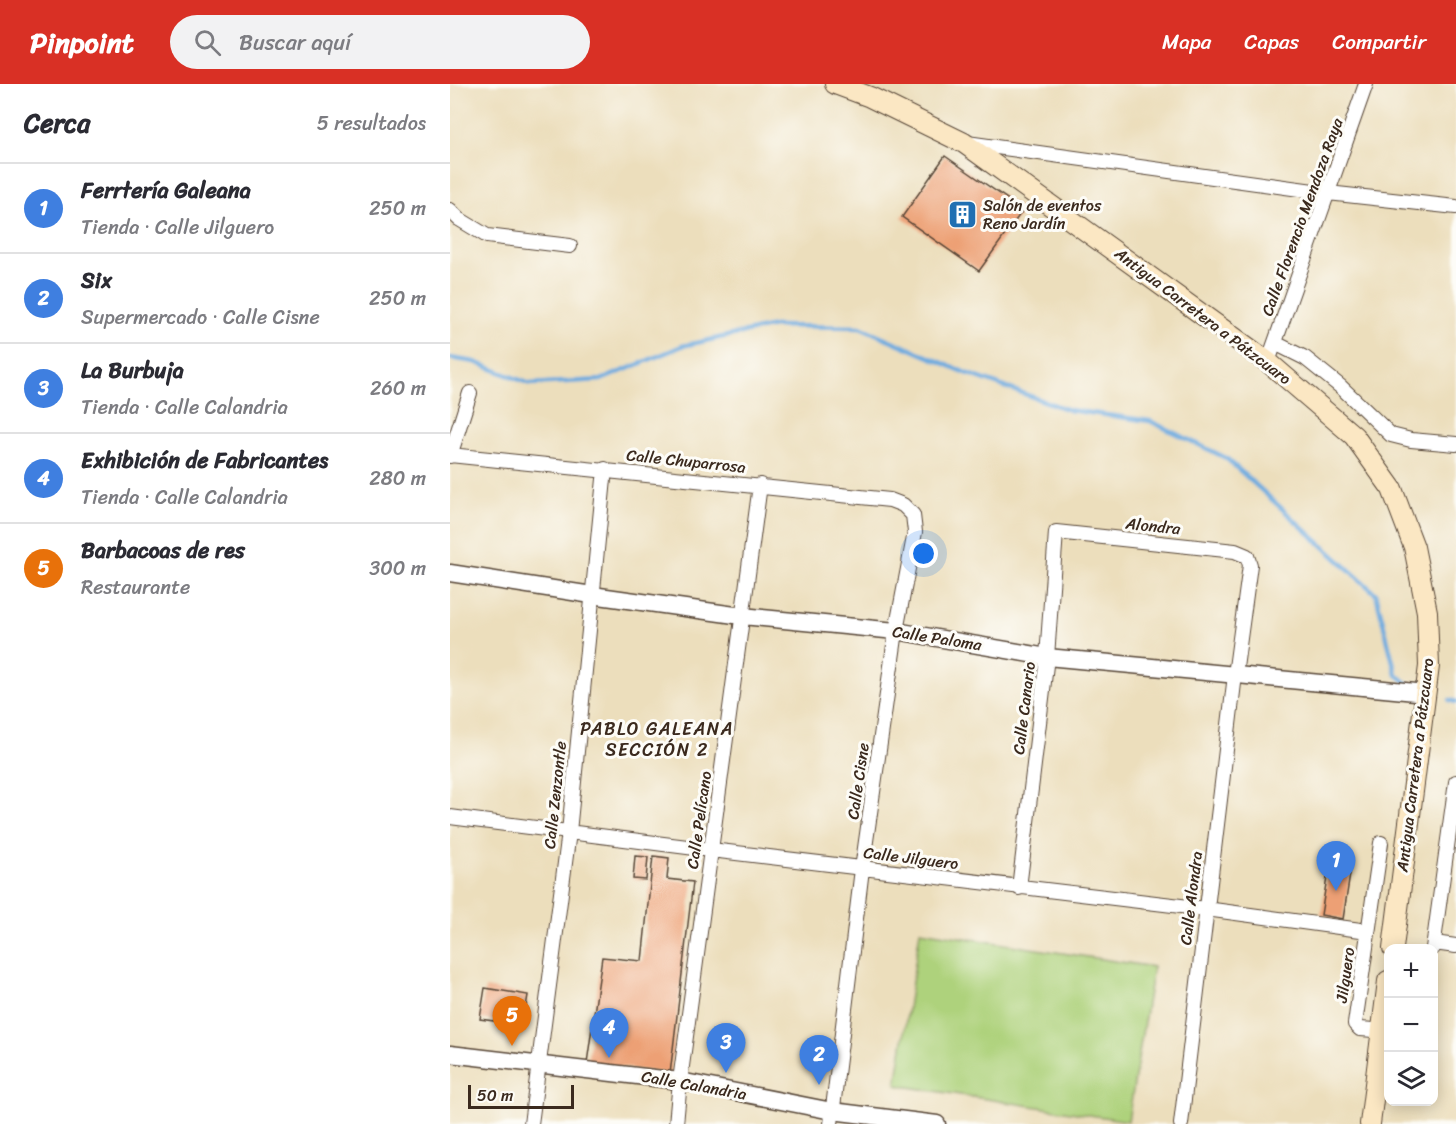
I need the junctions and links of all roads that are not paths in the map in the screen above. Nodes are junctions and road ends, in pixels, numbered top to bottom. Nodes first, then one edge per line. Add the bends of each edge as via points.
1 (835, 84) edge
2 (1366, 84) edge
3 (964, 143) junction
4 (1328, 193) junction
5 (1456, 207) edge
6 (450, 210) edge
7 (570, 246) dead end
8 (1272, 352) junction
9 (470, 393) dead end
10 (1456, 444) edge
11 (450, 455) edge
12 (604, 469) junction
13 (760, 485) junction
14 (913, 515) joint
15 (1056, 532) joint
16 (1246, 556) joint
17 (450, 573) edge
18 (592, 595) junction
19 (742, 616) junction
20 (896, 631) junction
21 (1047, 657) junction
22 (1234, 675) junction
23 (1426, 693) junction
24 (1456, 782) edge
25 (450, 817) edge
26 (569, 832) junction
27 (1381, 843) dead end
28 (711, 850) junction
29 (862, 869) junction
30 (1019, 888) junction
31 (1206, 909) junction
32 (1368, 931) junction
33 (1394, 944) edge
34 (1434, 944) edge
35 (1438, 946) edge
36 (1456, 946) edge
37 (1384, 1031) edge
38 (1384, 1037) edge
39 (450, 1054) edge
40 (539, 1064) junction
41 (680, 1081) junction
42 (831, 1118) edge
43 (531, 1124) edge
44 (676, 1124) edge
45 (937, 1124) edge
46 (1181, 1124) edge
47 (1370, 1124) edge

1 - 3 main road, Antigua Carretera a Pátzcuaro
2 - 4 street, Calle Florencio Mendoza Raya
3 - 4 street
3 - 8 main road, Antigua Carretera a Pátzcuaro
4 - 5 street
4 - 8 street, Calle Florencio Mendoza Raya
6 - 7 street via 487,236
8 - 10 street via 1305,358 1391,435
8 - 23 main road, Antigua Carretera a Pátzcuaro via 1354,436 1392,489 1414,547 1427,612
9 - 11 street
11 - 12 street, Calle Chuparrosa
12 - 13 street, Calle Chuparrosa
12 - 18 street, Calle Zenzontle
13 - 14 street, Calle Chuparrosa via 890,500
13 - 19 street, Calle Pelícano
14 - 20 street, Calle Cisne via 915,532
15 - 16 street, Alondra
15 - 21 street, Calle Canario
16 - 22 street, Calle Alondra via 1250,565
17 - 18 street, Calle Paloma
18 - 19 street, Calle Paloma
18 - 26 street, Calle Zenzontle
19 - 20 street, Calle Paloma
19 - 28 street, Calle Pelícano
20 - 21 street, Calle Paloma
20 - 29 street, Calle Cisne
21 - 22 street, Calle Paloma
21 - 30 street, Calle Canario
22 - 23 street, Calle Paloma
22 - 31 street, Calle Alondra
23 - 33 main road, Antigua Carretera a Pátzcuaro
24 - 34 street
25 - 26 street, Calle Jilguero
26 - 28 street, Calle Jilguero
26 - 40 street, Calle Zenzontle
27 - 32 street
28 - 29 street, Calle Jilguero
28 - 41 street, Calle Pelícano
29 - 30 street, Calle Jilguero
29 - 42 street, Calle Cisne
30 - 31 street, Calle Jilguero
31 - 32 street, Calle Jilguero
31 - 46 street, Calle Alondra
32 - 37 street, Jilguero via 1355,1024 1360,1029
35 - 36 street
38 - 47 main road
39 - 40 street, Calle Calandria
40 - 41 street, Calle Calandria
40 - 43 street, Calle Zenzontle
41 - 42 street, Calle Calandria
41 - 44 street, Calle Pelícano
42 - 45 street, Calle Calandria

